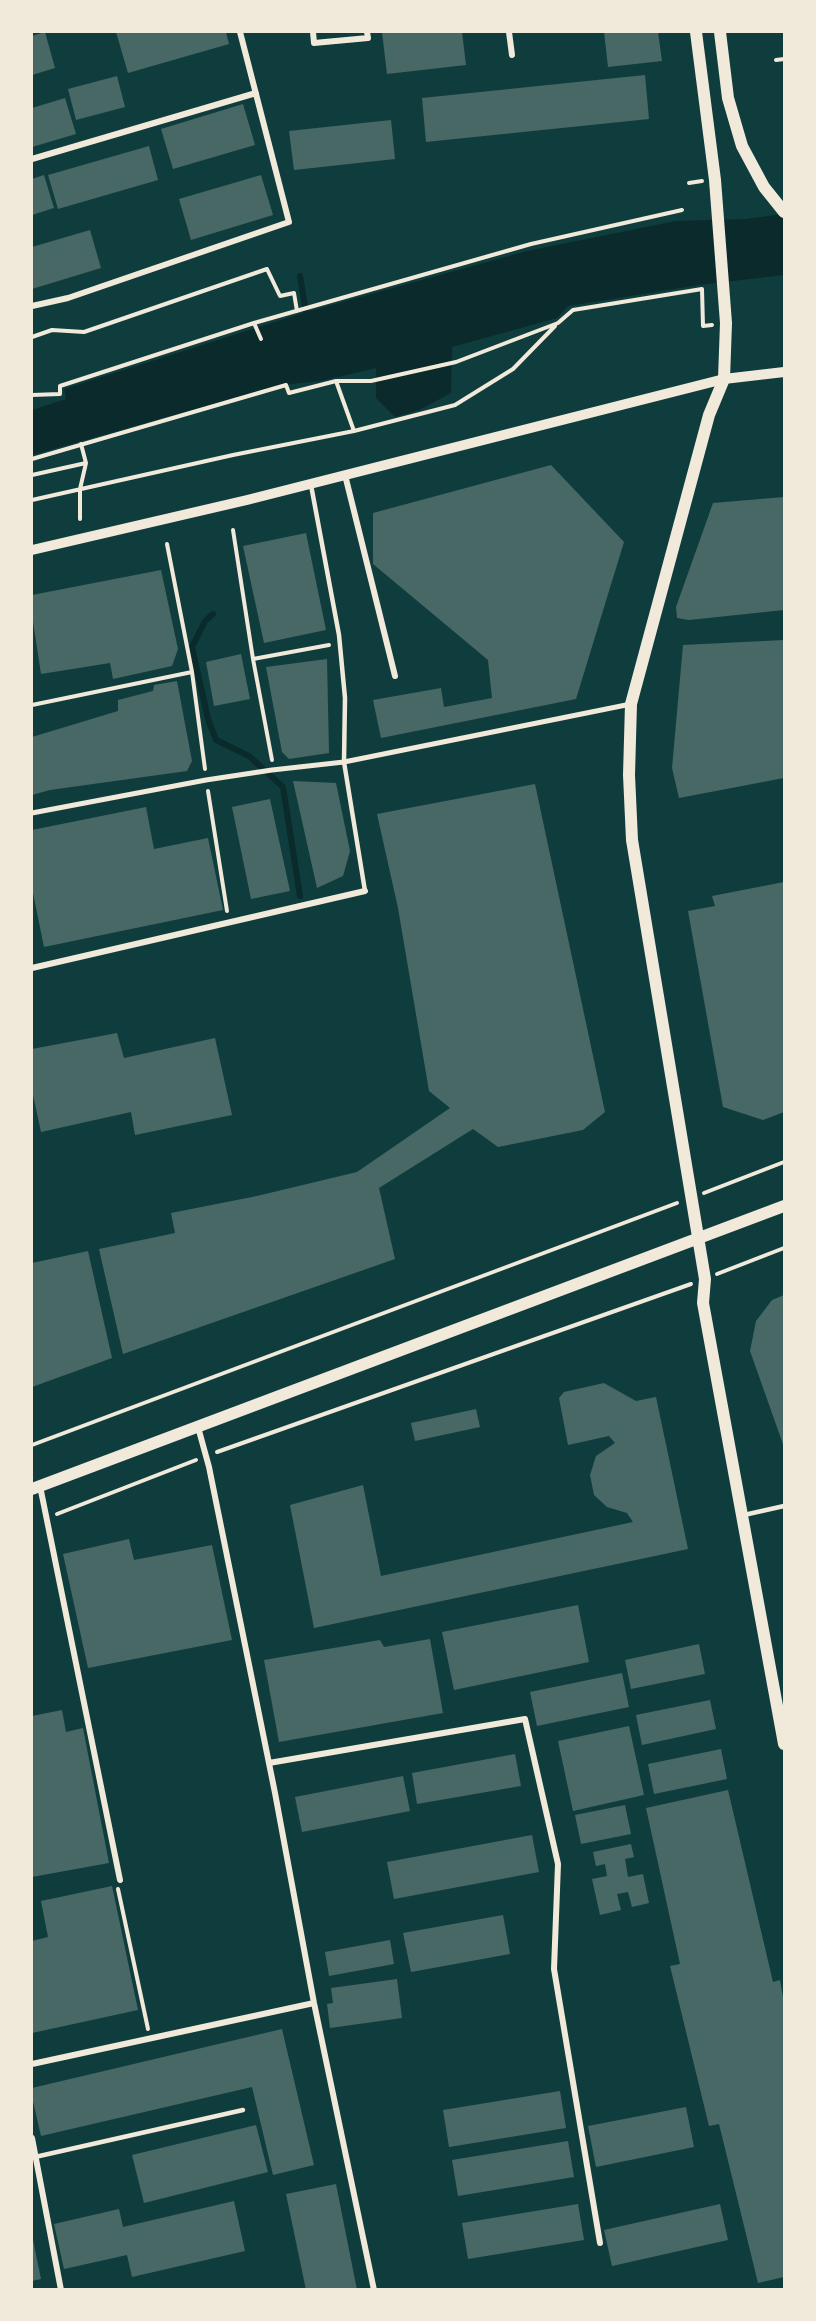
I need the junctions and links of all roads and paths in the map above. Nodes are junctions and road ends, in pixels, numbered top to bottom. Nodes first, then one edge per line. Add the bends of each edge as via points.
1 (240, 32) edge
2 (313, 32) edge
3 (367, 32) edge
4 (509, 32) edge
5 (696, 32) edge
6 (720, 32) edge
7 (512, 55) dead end
8 (784, 59) edge
9 (776, 60) dead end
10 (256, 93) junction
11 (32, 159) edge
12 (709, 180) junction
13 (689, 183) dead end
14 (682, 210) dead end
15 (784, 212) edge
16 (32, 306) edge
17 (298, 310) junction
18 (254, 322) junction
19 (558, 323) junction
20 (712, 325) dead end
21 (32, 337) edge
22 (261, 339) dead end
23 (784, 372) edge
24 (724, 379) junction
25 (336, 381) junction
26 (32, 395) edge
27 (354, 431) junction
28 (81, 444) junction
29 (32, 459) edge
30 (86, 464) junction
31 (32, 475) edge
32 (345, 475) junction
33 (311, 483) junction
34 (80, 489) junction
35 (32, 500) edge
36 (80, 519) dead end
37 (233, 530) dead end
38 (167, 544) dead end
39 (32, 550) edge
40 (340, 643) junction
41 (253, 659) junction
42 (192, 672) junction
43 (395, 676) dead end
44 (631, 704) junction
45 (32, 705) edge
46 (344, 762) junction
47 (273, 770) junction
48 (206, 780) junction
49 (32, 813) edge
50 (365, 891) joint
51 (229, 924) junction
52 (32, 968) edge
53 (784, 1162) edge
54 (693, 1197) junction
55 (784, 1206) edge
56 (697, 1238) junction
57 (784, 1248) edge
58 (705, 1279) junction
59 (198, 1426) junction
60 (32, 1444) edge
61 (205, 1457) junction
62 (36, 1487) edge
63 (784, 1506) edge
64 (741, 1515) junction
65 (46, 1518) junction
66 (784, 1744) edge
67 (268, 1763) junction
68 (120, 1881) joint
69 (314, 2003) junction
70 (150, 2038) junction
71 (32, 2064) edge
72 (243, 2110) dead end
73 (32, 2138) edge
74 (35, 2157) junction
75 (600, 2243) dead end
76 (61, 2289) edge
77 (374, 2289) edge

1 - 10 street
2 - 3 street via 314,43 368,38
4 - 7 street
5 - 12 main road
6 - 15 main road via 728,98 742,146 764,187
8 - 9 path
10 - 11 street
10 - 16 street via 289,222 68,298
12 - 13 path
12 - 24 main road via 726,322
14 - 17 path via 531,244
17 - 18 path
17 - 21 path via 294,293 280,296 267,269 84,332 52,330
18 - 22 path
18 - 26 path via 60,386 60,394
19 - 20 path via 573,310 702,289 703,326
19 - 25 path via 456,362 371,381
19 - 27 path via 513,369 455,405
23 - 24 street
24 - 32 street
24 - 44 main road via 709,415
25 - 27 path
25 - 28 path via 289,393 286,386
27 - 34 path
28 - 29 path
28 - 30 path
30 - 31 path
30 - 34 path
32 - 33 street
32 - 43 street
33 - 39 street
33 - 40 lane
34 - 35 path
34 - 36 path
37 - 41 path
38 - 42 path
40 - 41 path
40 - 46 lane via 345,698
41 - 47 path
42 - 45 path
42 - 48 path
44 - 46 street
44 - 54 main road via 632,840
46 - 47 street
46 - 50 lane
47 - 48 street
48 - 49 street
48 - 51 path
50 - 51 street
51 - 52 street
53 - 54 path
54 - 56 main road
54 - 60 path
55 - 56 main road
56 - 58 main road
56 - 59 main road
57 - 58 path
58 - 61 path
58 - 64 main road via 703,1304
59 - 61 street
59 - 62 main road
61 - 65 path
61 - 67 street
62 - 65 street
63 - 64 lane
64 - 66 main road
65 - 68 street
67 - 69 street
67 - 75 street via 525,1719 558,1864 554,1969
68 - 70 path via 116,1881
69 - 70 street
69 - 77 street
70 - 71 street
72 - 74 lane
73 - 74 street
74 - 76 street

